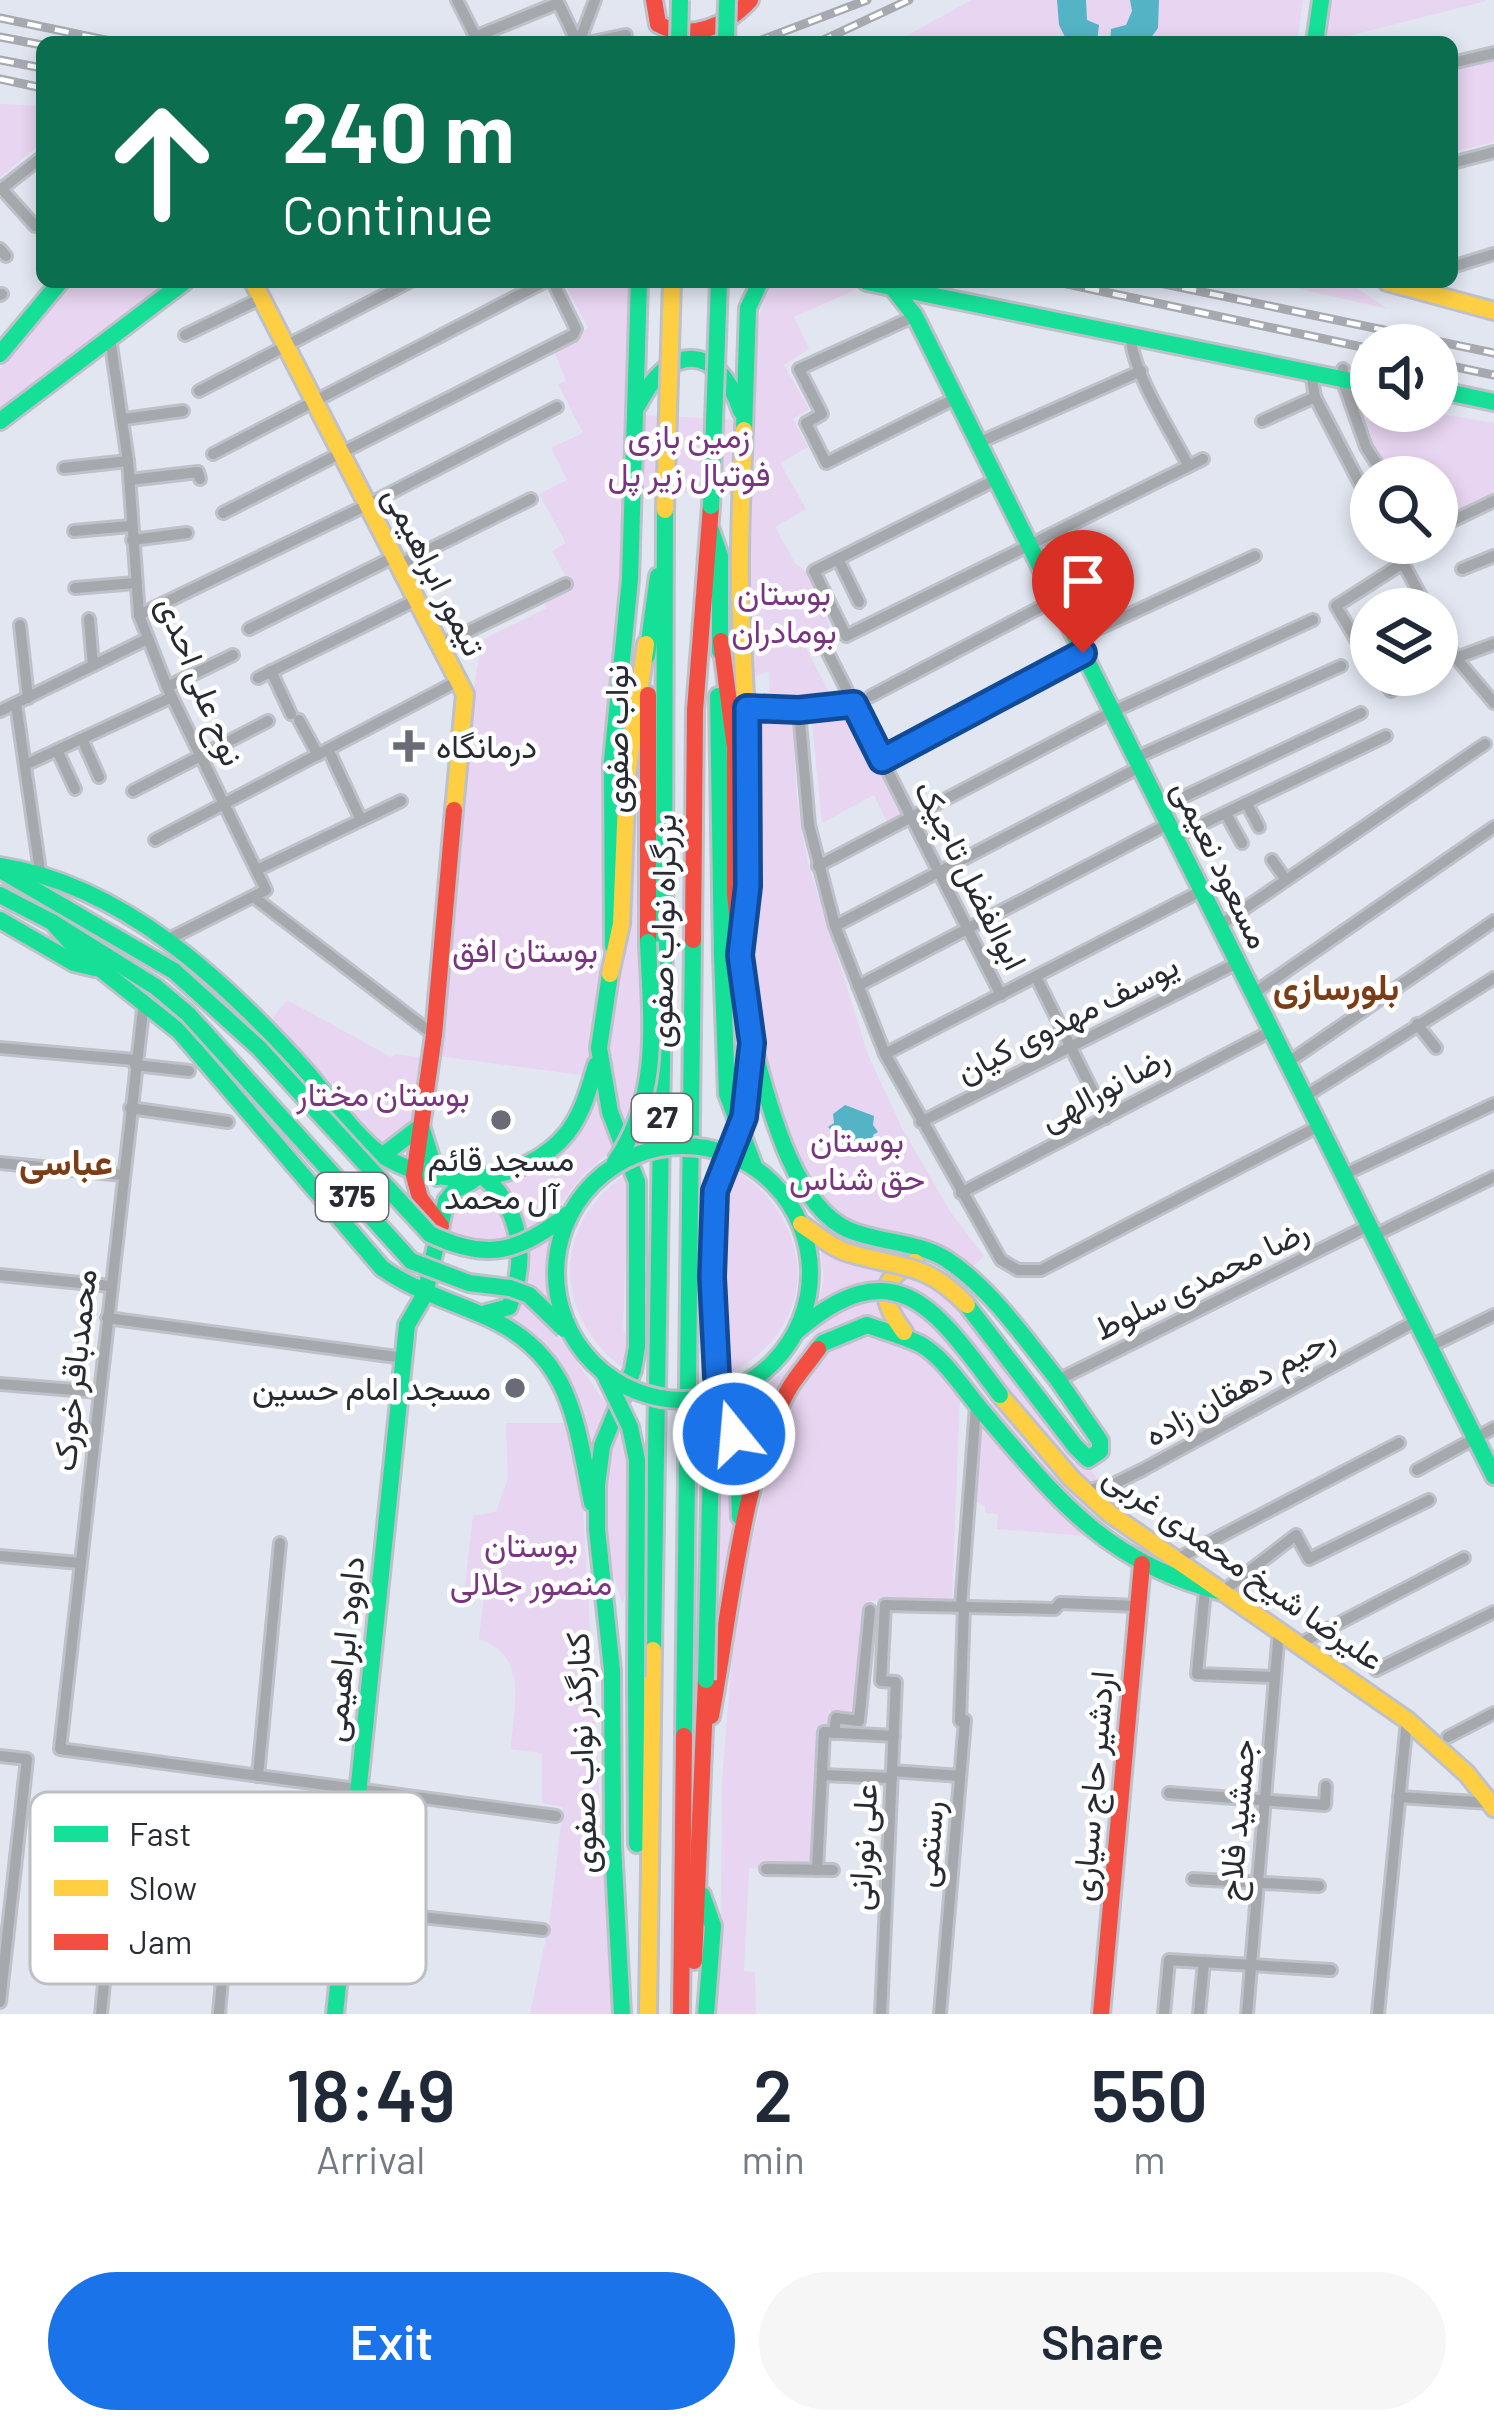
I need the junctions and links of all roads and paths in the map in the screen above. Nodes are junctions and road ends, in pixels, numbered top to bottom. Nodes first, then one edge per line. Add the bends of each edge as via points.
1 (457, 0) edge
2 (596, 0) edge
3 (654, 0) edge
4 (680, 0) edge
5 (727, 0) edge
6 (750, 0) edge
7 (1321, 0) edge
8 (557, 1) edge
9 (626, 34) dead end
10 (475, 36) edge
11 (483, 36) edge
12 (575, 36) edge
13 (581, 36) edge
14 (618, 36) edge
15 (679, 36) edge
16 (726, 36) edge
17 (1316, 36) edge
18 (1494, 53) edge
19 (1458, 62) edge
20 (1494, 152) edge
21 (1458, 161) edge
22 (36, 165) edge
23 (1, 189) edge
24 (35, 226) dead end
25 (1494, 254) edge
26 (1458, 265) edge
27 (55, 288) edge
28 (176, 288) edge
29 (397, 288) edge
30 (537, 288) edge
31 (552, 288) edge
32 (639, 288) edge
33 (672, 288) edge
34 (719, 288) edge
35 (745, 288) edge
36 (757, 288) edge
37 (893, 288) edge
38 (902, 288) edge
39 (932, 288) edge
40 (1412, 288) edge
41 (256, 290) edge
42 (941, 292) junction
43 (748, 308) junction
44 (1493, 310) edge
45 (915, 316) junction
46 (1131, 331) junction
47 (185, 335) dead end
48 (110, 338) junction
49 (285, 346) junction
50 (0, 354) edge
51 (1141, 370) junction
52 (1311, 372) junction
53 (1343, 374) junction
54 (1350, 374) edge
55 (1350, 377) edge
56 (200, 391) dead end
57 (1315, 397) junction
58 (956, 398) junction
59 (1458, 398) edge
60 (314, 403) junction
61 (1494, 406) edge
62 (557, 407) dead end
63 (183, 411) dead end
64 (635, 413) junction
65 (744, 418) junction
66 (124, 419) junction
67 (0, 421) edge
68 (1262, 421) dead end
69 (978, 443) junction
70 (213, 454) dead end
71 (341, 455) junction
72 (1372, 456) edge
73 (1203, 459) dead end
74 (128, 461) junction
75 (1350, 464) edge
76 (1188, 466) junction
77 (64, 468) dead end
78 (199, 475) dead end
79 (997, 479) junction
80 (130, 480) junction
81 (531, 499) dead end
82 (1494, 500) edge
83 (367, 506) junction
84 (223, 514) dead end
85 (710, 516) junction
86 (1458, 518) edge
87 (74, 531) dead end
88 (132, 533) junction
89 (187, 533) dead end
90 (665, 538) junction
91 (1029, 544) junction
92 (1256, 556) dead end
93 (1494, 556) edge
94 (838, 559) junction
95 (396, 561) junction
96 (1401, 564) edge
97 (1462, 569) dead end
98 (135, 584) junction
99 (566, 584) dead end
100 (75, 588) dead end
101 (1364, 588) edge
102 (1350, 597) edge
103 (416, 599) junction
104 (1056, 599) junction
105 (859, 602) dead end
106 (139, 615) junction
107 (88, 619) dead end
108 (1313, 620) dead end
109 (20, 625) dead end
110 (249, 629) dead end
111 (1350, 630) edge
112 (147, 639) junction
113 (646, 644) junction
114 (1494, 644) edge
115 (440, 645) junction
116 (1080, 646) junction
117 (827, 650) dead end
118 (1458, 652) edge
119 (232, 655) dead end
120 (1458, 659) edge
121 (93, 665) junction
122 (1341, 666) dead end
123 (271, 671) junction
124 (258, 678) dead end
125 (458, 681) junction
126 (169, 692) junction
127 (871, 695) dead end
128 (22, 701) junction
129 (1494, 703) edge
130 (854, 704) junction
131 (747, 708) junction
132 (799, 710) junction
133 (0, 712) edge
134 (1112, 712) junction
135 (1361, 713) dead end
136 (268, 721) dead end
137 (1386, 736) dead end
138 (82, 739) junction
139 (1485, 744) dead end
140 (57, 750) junction
141 (323, 752) junction
142 (202, 758) junction
143 (882, 760) junction
144 (1137, 763) junction
145 (25, 765) junction
146 (99, 777) dead end
147 (75, 789) dead end
148 (133, 791) dead end
149 (401, 800) dead end
150 (224, 804) junction
151 (1247, 804) junction
152 (1226, 814) junction
153 (911, 817) junction
154 (361, 820) junction
155 (1168, 823) junction
156 (1259, 826) dead end
157 (1494, 827) edge
158 (155, 840) dead end
159 (1242, 843) dead end
160 (1272, 860) dead end
161 (818, 866) junction
162 (0, 868) edge
163 (257, 870) junction
164 (40, 871) junction
165 (938, 871) junction
166 (1286, 880) junction
167 (1202, 891) junction
168 (0, 895) edge
169 (260, 895) junction
170 (0, 920) edge
171 (52, 922) junction
172 (1494, 922) edge
173 (835, 926) junction
174 (1219, 926) junction
175 (968, 929) junction
176 (169, 938) junction
177 (613, 950) junction
178 (731, 955) junction
179 (1237, 963) junction
180 (106, 970) junction
181 (1036, 976) junction
182 (1494, 978) edge
183 (858, 986) junction
184 (150, 993) junction
185 (1253, 994) junction
186 (1001, 995) junction
187 (1417, 1024) junction
188 (1271, 1031) junction
189 (434, 1035) junction
190 (752, 1043) junction
191 (1070, 1046) junction
192 (0, 1048) edge
193 (599, 1048) junction
194 (1436, 1048) dead end
195 (885, 1054) junction
196 (135, 1062) junction
197 (1287, 1063) junction
198 (189, 1071) dead end
199 (1304, 1097) junction
200 (1494, 1104) edge
201 (130, 1108) junction
202 (1106, 1118) junction
203 (921, 1121) junction
204 (228, 1122) dead end
205 (422, 1126) junction
206 (1319, 1126) junction
207 (382, 1156) junction
208 (0, 1163) edge
209 (754, 1166) junction
210 (414, 1170) junction
211 (608, 1170) junction
212 (123, 1175) junction
213 (1343, 1175) junction
214 (437, 1177) junction
215 (1494, 1177) edge
216 (478, 1179) junction
217 (961, 1193) junction
218 (572, 1211) junction
219 (802, 1224) junction
220 (441, 1226) junction
221 (1371, 1231) junction
222 (950, 1262) junction
223 (0, 1275) edge
224 (111, 1286) junction
225 (425, 1294) junction
226 (479, 1313) junction
227 (1494, 1315) edge
228 (107, 1318) junction
229 (1416, 1321) junction
230 (797, 1331) junction
231 (904, 1333) junction
232 (1429, 1347) junction
233 (582, 1351) junction
234 (404, 1358) junction
235 (604, 1372) junction
236 (1058, 1380) junction
237 (750, 1381) junction
238 (0, 1384) edge
239 (99, 1392) junction
240 (976, 1405) junction
241 (1494, 1428) edge
242 (1475, 1438) junction
243 (1399, 1442) dead end
244 (1417, 1470) dead end
245 (1494, 1476) edge
246 (1085, 1491) junction
247 (1430, 1501) dead end
248 (597, 1529) junction
249 (740, 1540) junction
250 (280, 1543) dead end
251 (0, 1556) edge
252 (1464, 1558) dead end
253 (1174, 1560) junction
254 (80, 1563) junction
255 (1142, 1564) junction
256 (1214, 1591) junction
257 (963, 1606) junction
258 (1138, 1606) junction
259 (1042, 1609) junction
260 (870, 1610) dead end
261 (1494, 1612) edge
262 (1041, 1626) dead end
263 (1280, 1630) junction
264 (1301, 1643) junction
265 (1376, 1670) dead end
266 (1275, 1677) junction
267 (1494, 1713) edge
268 (1407, 1720) junction
269 (829, 1732) junction
270 (706, 1733) junction
271 (894, 1736) junction
272 (1448, 1737) dead end
273 (0, 1756) edge
274 (822, 1775) junction
275 (892, 1775) junction
276 (257, 1776) junction
277 (960, 1776) junction
278 (1326, 1786) dead end
279 (359, 1789) junction
280 (359, 1792) edge
281 (381, 1792) edge
282 (1168, 1793) dead end
283 (1400, 1797) junction
284 (426, 1798) edge
285 (1265, 1799) junction
286 (1492, 1805) edge
287 (556, 1816) dead end
288 (766, 1869) dead end
289 (817, 1870) junction
290 (833, 1870) dead end
291 (1193, 1880) dead end
292 (1258, 1883) junction
293 (7, 1884) edge
294 (1318, 1886) dead end
295 (648, 1889) junction
296 (700, 1889) junction
297 (426, 1920) edge
298 (543, 1930) dead end
299 (1204, 1962) junction
300 (1251, 1965) junction
301 (1331, 1970) dead end
302 (104, 1984) edge
303 (222, 1984) edge
304 (338, 1984) edge
305 (0, 2002) edge
306 (682, 2004) edge
307 (101, 2014) edge
308 (219, 2014) edge
309 (335, 2014) edge
310 (622, 2014) edge
311 (649, 2014) edge
312 (706, 2014) edge
313 (881, 2014) edge
314 (940, 2014) edge
315 (1101, 2014) edge
316 (1164, 2014) edge
317 (1199, 2014) edge
318 (1246, 2014) edge
319 (1378, 2014) edge

1 - 10 street
2 - 13 street
3 - 6 main road via 658,23 675,32 710,28
4 - 15 main road, bridge
5 - 16 main road, bridge
7 - 17 main road
8 - 11 street
8 - 12 street
9 - 14 street
18 - 19 street
20 - 21 street
22 - 23 street
23 - 24 street
25 - 26 street
27 - 50 main road
28 - 48 main road
29 - 49 street
30 - 60 street
31 - 71 street via 575,333
32 - 64 main road
33 - 90 main road, بزرگراه نواب صفوی / 27, bridge
34 - 85 main road, بزرگراه نواب صفوی / 27, bridge
35 - 43 main road
36 - 43 main road
37 - 45 main road, مسعود نعیمی
38 - 42 main road
39 - 42 main road
40 - 44 main road
41 - 47 street
41 - 49 main road, تیمور ابراهیمی
42 - 45 main road
42 - 46 main road
43 - 65 main road
45 - 58 main road, مسعود نعیمی
45 - 58 street via 799,369 823,414 806,424 826,463
46 - 51 street
46 - 52 main road
46 - 53 main road
48 - 66 street, نوح علی احدی
48 - 67 main road
49 - 56 street
49 - 60 main road, تیمور ابراهیمی
51 - 69 street
51 - 76 street
52 - 53 main road
52 - 57 street
53 - 54 main road
53 - 55 main road
53 - 72 street
57 - 68 street
57 - 75 street
58 - 69 main road, مسعود نعیمی
59 - 61 main road
60 - 70 street
60 - 71 main road, تیمور ابراهیمی
62 - 83 street
63 - 66 street
64 - 65 main road via 660,370 696,359 726,376
64 - 177 main road via 612,760
65 - 131 main road
66 - 74 street, نوح علی احدی
69 - 79 main road, مسعود نعیمی
71 - 83 main road, تیمور ابراهیمی
71 - 84 street
73 - 76 street
74 - 77 street
74 - 80 street, نوح علی احدی
76 - 91 street
78 - 80 street
79 - 91 main road, مسعود نعیمی
79 - 94 street
80 - 88 street, نوح علی احدی
81 - 95 street
82 - 86 street
83 - 95 main road, تیمور ابراهیمی
83 - 106 street
85 - 178 main road via 720,556
85 - 306 main road, بزرگراه نواب صفوی / 27 via 695,710
87 - 88 street
88 - 89 street
88 - 98 street, نوح علی احدی
90 - 113 main road, نواب صفوی
90 - 295 main road, بزرگراه نواب صفوی / 27
91 - 94 street via 845,636 813,572
91 - 104 main road, مسعود نعیمی
92 - 116 street
93 - 97 street
94 - 105 street
95 - 103 main road, تیمور ابراهیمی
95 - 110 street
96 - 101 street
98 - 100 street
98 - 106 street, نوح علی احدی
99 - 115 street
102 - 111 street via 1336,606
103 - 115 main road, تیمور ابراهیمی
103 - 123 street
104 - 116 main road, مسعود نعیمی
104 - 127 street
106 - 112 street, نوح علی احدی
107 - 121 street
108 - 134 street
109 - 128 street
112 - 121 street
112 - 126 street, نوح علی احدی
113 - 177 main road, کنارگذر نواب صفوی
113 - 211 main road, نواب صفوی, bridge via 649,1092 633,1137
114 - 118 street
115 - 125 main road, تیمور ابراهیمی
116 - 134 main road, مسعود نعیمی
116 - 143 street
117 - 130 street, ابوالفضل تاجیک
119 - 126 street
120 - 129 street
121 - 128 street
122 - 144 street
123 - 124 street
123 - 141 street
125 - 141 street
125 - 189 main road, تیمور ابراهیمی via 465,694 431,989
126 - 138 street
126 - 142 street, نوح علی احدی
128 - 133 street
128 - 145 street
130 - 132 street
130 - 143 street, ابوالفضل تاجیک
131 - 132 street
131 - 178 main road via 748,886
132 - 161 street
134 - 144 main road, مسعود نعیمی
134 - 153 street
135 - 155 street
136 - 142 street
137 - 151 street
138 - 140 street
138 - 146 street
139 - 166 street
140 - 145 street
140 - 147 street
141 - 150 street
141 - 154 street
142 - 148 street
142 - 150 street, نوح علی احدی
143 - 153 street, ابوالفضل تاجیک
144 - 155 main road, مسعود نعیمی
144 - 165 street
145 - 164 street
149 - 154 street
150 - 158 street
150 - 163 street, نوح علی احدی
151 - 152 street
151 - 156 street
152 - 155 street
152 - 159 street
153 - 161 street
153 - 165 street, ابوالفضل تاجیک
154 - 163 street
155 - 167 main road, مسعود نعیمی
155 - 175 street
157 - 185 street
160 - 166 street
161 - 173 street
162 - 164 main road
162 - 218 main road, 375, bridge via 174,971 259,1048 430,1234 462,1249 498,1251 529,1243
163 - 169 street, نوح علی احدی
164 - 176 main road
165 - 173 street
165 - 175 street, ابوالفضل تاجیک
166 - 174 street
167 - 174 main road, مسعود نعیمی
167 - 181 street
168 - 171 main road, 375
169 - 176 street
169 - 189 street
170 - 180 main road via 74,963
171 - 180 main road via 68,945
171 - 184 main road, 375
172 - 197 street
173 - 183 street
174 - 179 main road, مسعود نعیمی
175 - 183 street
175 - 186 street, ابوالفضل تاجیک
176 - 207 main road via 259,1017
177 - 193 main road, کنارگذر نواب صفوی
178 - 190 main road
178 - 209 main road, bridge via 727,1094
179 - 185 main road, مسعود نعیمی
179 - 191 street, یوسف مهدوی کیان
180 - 184 main road
181 - 186 street
181 - 191 street
182 - 187 street
183 - 195 street
184 - 196 street, محمدباقر خورک
184 - 225 main road via 382,1268
184 - 233 main road, 375, bridge via 188,1014 411,1261 529,1295
185 - 188 main road, مسعود نعیمی
186 - 195 street
187 - 194 street
187 - 199 street
188 - 197 main road, مسعود نعیمی
188 - 202 street, رضا نورالهی
189 - 205 main road, تیمور ابراهیمی
190 - 222 main road via 819,1209 856,1233 914,1243
190 - 249 main road via 744,1117 717,1179 713,1221 712,1332 738,1458
191 - 202 street
191 - 203 street, یوسف مهدوی کیان
192 - 196 street
193 - 216 main road via 586,1102 567,1133 521,1168
193 - 248 main road, کنارگذر نواب صفوی via 610,1112 635,1172 637,1347 602,1446
195 - 203 street
196 - 198 street
196 - 201 street, محمدباقر خورک
197 - 199 main road, مسعود نعیمی
199 - 206 main road, مسعود نعیمی
200 - 213 street
201 - 204 street
201 - 212 street, محمدباقر خورک
202 - 217 street, رضا نورالهی
203 - 217 street
205 - 207 main road
205 - 210 main road, تیمور ابراهیمی
205 - 214 main road
206 - 213 main road, مسعود نعیمی
206 - 217 street via 1041,1270 1001,1260
207 - 210 main road
208 - 212 street
209 - 211 main road, bridge via 680,1145
209 - 219 main road, bridge
210 - 214 main road
210 - 220 main road via 420,1198
211 - 218 main road, bridge
212 - 224 street, محمدباقر خورک
213 - 221 main road, مسعود نعیمی
214 - 216 main road
215 - 221 street, رضا محمدی سلوط
216 - 220 main road via 446,1201
216 - 226 main road via 508,1202 519,1277 508,1307
218 - 233 main road, bridge via 555,1267 558,1297
219 - 230 main road, bridge via 810,1278
219 - 236 main road, علیرضا شیخ محمدی غربی, bridge via 844,1252 924,1270 946,1284 1094,1458 1100,1442
220 - 225 main road, داوود ابراهیمی
221 - 229 main road, مسعود نعیمی
221 - 236 street, رضا محمدی سلوط
222 - 231 main road via 912,1262 891,1274 887,1310
222 - 236 main road
223 - 224 street
224 - 228 street, محمدباقر خورک
225 - 226 main road
225 - 234 main road, داوود ابراهیمی via 407,1325
226 - 248 main road via 517,1328 553,1361
227 - 232 street
228 - 234 street
228 - 239 street, محمدباقر خورک
229 - 232 main road, مسعود نعیمی
229 - 246 street, رحیم دهقان زاده via 1144,1469
230 - 237 main road, bridge
230 - 246 main road, علیرضا شیخ محمدی غربی, bridge via 846,1296 908,1296 936,1314
231 - 240 main road
231 - 249 main road via 852,1328 806,1359 764,1451
232 - 242 main road, مسعود نعیمی
233 - 235 main road, bridge
234 - 279 main road, داوود ابراهیمی
235 - 237 main road, bridge via 665,1399 709,1397
235 - 295 main road, bridge via 637,1460 637,1855
237 - 270 main road, bridge via 711,1456
238 - 239 street
239 - 254 street, محمدباقر خورک
240 - 255 main road via 1059,1502
240 - 257 street, رستمی
241 - 242 street
242 - 244 street
242 - 245 main road, مسعود نعیمی
243 - 253 street
246 - 253 main road, علیرضا شیخ محمدی غربی
247 - 256 street via 1309,1559 1296,1535
248 - 310 main road, کنارگذر نواب صفوی via 612,1670
249 - 270 main road
250 - 276 street
251 - 254 street
252 - 264 street
253 - 256 main road, علیرضا شیخ محمدی غربی
254 - 276 street, محمدباقر خورک via 60,1749
255 - 256 main road
255 - 258 main road, اردشیر حاج سیاری
256 - 263 main road, علیرضا شیخ محمدی غربی
256 - 266 street via 1198,1674
257 - 259 street
257 - 271 street, علی نورانی via 885,1604 881,1681 896,1682
257 - 277 street, رستمی
258 - 259 street
258 - 315 main road, اردشیر حاج سیاری
259 - 262 street
260 - 269 street via 859,1721 836,1718
261 - 265 street
263 - 264 main road, علیرضا شیخ محمدی غربی
263 - 266 street, جمشید فلاح
264 - 268 main road, علیرضا شیخ محمدی غربی
266 - 285 street, جمشید فلاح
267 - 272 street
268 - 283 street
268 - 286 main road, علیرضا شیخ محمدی غربی
269 - 271 street
269 - 274 street
270 - 296 main road
271 - 275 street, علی نورانی
273 - 293 street via 28,1760
274 - 275 street
274 - 289 street
275 - 277 street
275 - 313 street, علی نورانی
276 - 279 street
277 - 314 street, رستمی
278 - 285 street via 1325,1805
279 - 280 main road, داوود ابراهیمی
279 - 281 street
282 - 285 street
283 - 286 street
283 - 319 street
284 - 287 street
285 - 292 street, جمشید فلاح
288 - 289 street
289 - 290 street
291 - 292 street
292 - 294 street
292 - 300 street, جمشید فلاح
293 - 305 street
295 - 311 main road, بزرگراه نواب صفوی / 27
296 - 306 main road via 696,1954
296 - 312 main road via 713,1926
297 - 298 street
299 - 300 street
299 - 316 street via 1169,1960
299 - 317 street
300 - 301 street
300 - 318 street, جمشید فلاح
302 - 307 street
303 - 308 street
304 - 309 main road, داوود ابراهیمی

